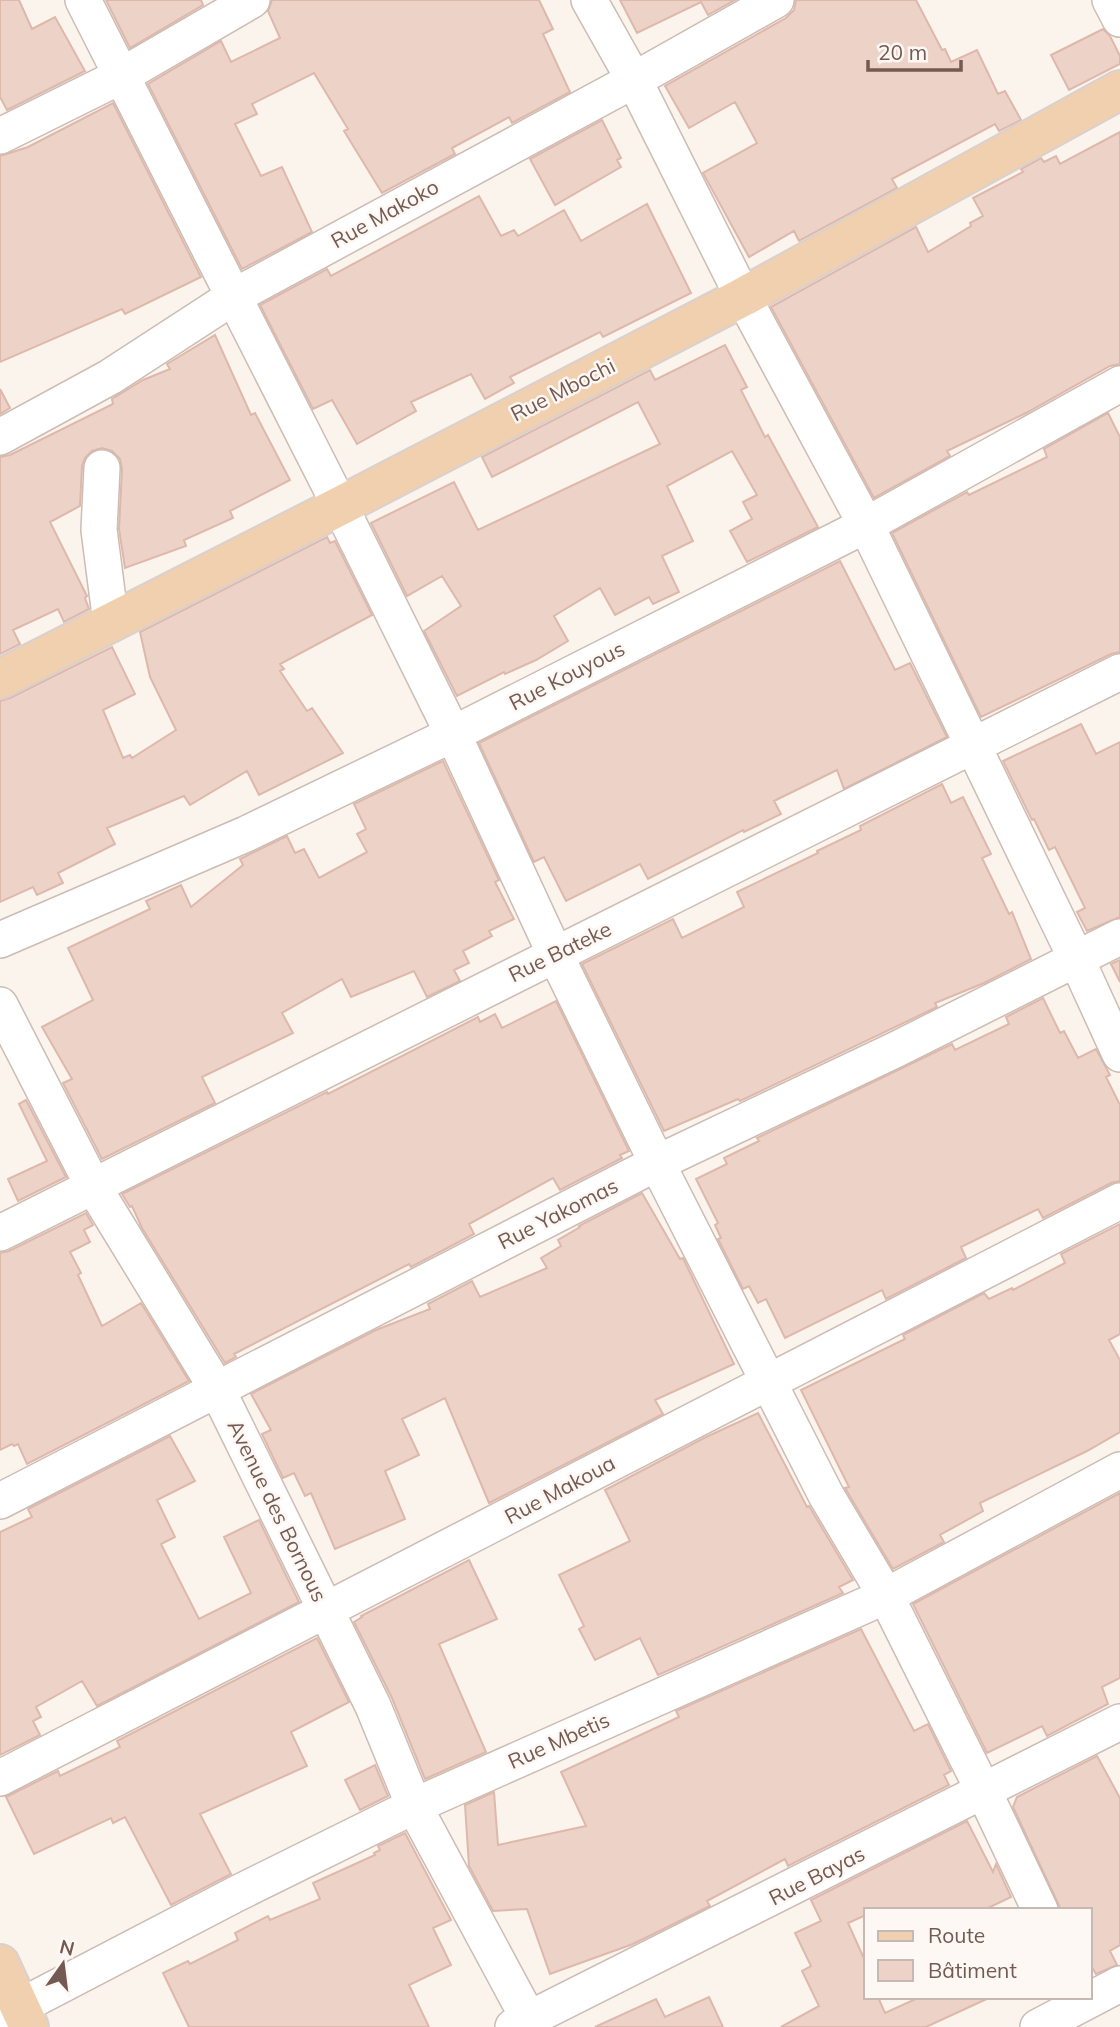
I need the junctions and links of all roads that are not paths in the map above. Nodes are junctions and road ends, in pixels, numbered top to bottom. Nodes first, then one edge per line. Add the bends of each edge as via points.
1 (83, 0) edge
2 (252, 0) edge
3 (589, 0) edge
4 (776, 0) edge
5 (1110, 0) edge
6 (1120, 19) edge
7 (121, 76) junction
8 (634, 80) junction
9 (1120, 90) edge
10 (0, 135) edge
11 (233, 297) junction
12 (743, 297) junction
13 (1120, 384) edge
14 (0, 437) edge
15 (102, 468) dead end
16 (341, 506) junction
17 (866, 525) junction
18 (111, 622) junction
19 (1120, 672) edge
20 (0, 679) edge
21 (453, 734) junction
22 (974, 746) junction
23 (1120, 937) edge
24 (0, 940) edge
25 (555, 954) junction
26 (1076, 958) junction
27 (0, 1005) edge
28 (1120, 1054) edge
29 (657, 1163) junction
30 (93, 1186) junction
31 (1120, 1201) edge
32 (0, 1233) edge
33 (768, 1381) junction
34 (217, 1390) junction
35 (1120, 1470) edge
36 (0, 1501) edge
37 (886, 1596) junction
38 (327, 1612) junction
39 (1120, 1723) edge
40 (0, 1778) edge
41 (984, 1792) junction
42 (414, 1806) junction
43 (1039, 1908) edge
44 (0, 1964) edge
45 (1120, 1984) edge
46 (1087, 2009) edge
47 (16, 2017) edge
48 (525, 2025) edge
49 (1038, 2027) edge

1 - 7 street
2 - 7 street
3 - 8 street
4 - 8 street, Rue Makoko
5 - 6 street
7 - 10 street
7 - 11 street
8 - 11 street, Rue Makoko
8 - 12 street
9 - 12 main road, Rue Mbochi
11 - 14 street, Rue Makoko via 110,377
11 - 16 street
12 - 16 main road, Rue Mbochi
12 - 17 street
13 - 17 street, Rue Kouyous
15 - 18 street via 99,530
16 - 18 main road, Rue Mbochi
16 - 21 street
17 - 21 street, Rue Kouyous
17 - 22 street
18 - 20 main road, Rue Mbochi
19 - 22 street, Rue Bateke
21 - 24 street, Rue Kouyous via 246,834
21 - 25 street
22 - 25 street, Rue Bateke
22 - 26 street
23 - 26 street, Rue Yakomas
25 - 29 street
25 - 30 street, Rue Bateke
26 - 28 street
26 - 29 street, Rue Yakomas
27 - 30 street, Avenue des Bornous
29 - 33 street
29 - 34 street, Rue Yakomas
30 - 32 street, Rue Bateke
30 - 34 street, Avenue des Bornous
31 - 33 street, Rue Makoua
33 - 37 street via 826,1495
33 - 38 street, Rue Makoua
34 - 36 street, Rue Yakomas
34 - 38 street, Avenue des Bornous
35 - 37 street, Rue Mbetis
37 - 41 street
37 - 42 street, Rue Mbetis
38 - 40 street, Rue Makoua
38 - 42 street, Avenue des Bornous via 373,1706
39 - 41 street, Rue Bayas
41 - 43 street
41 - 48 street, Rue Bayas
42 - 47 street, Rue Mbetis
42 - 48 street, Avenue des Bornous
44 - 47 main road
45 - 46 street
46 - 49 street

